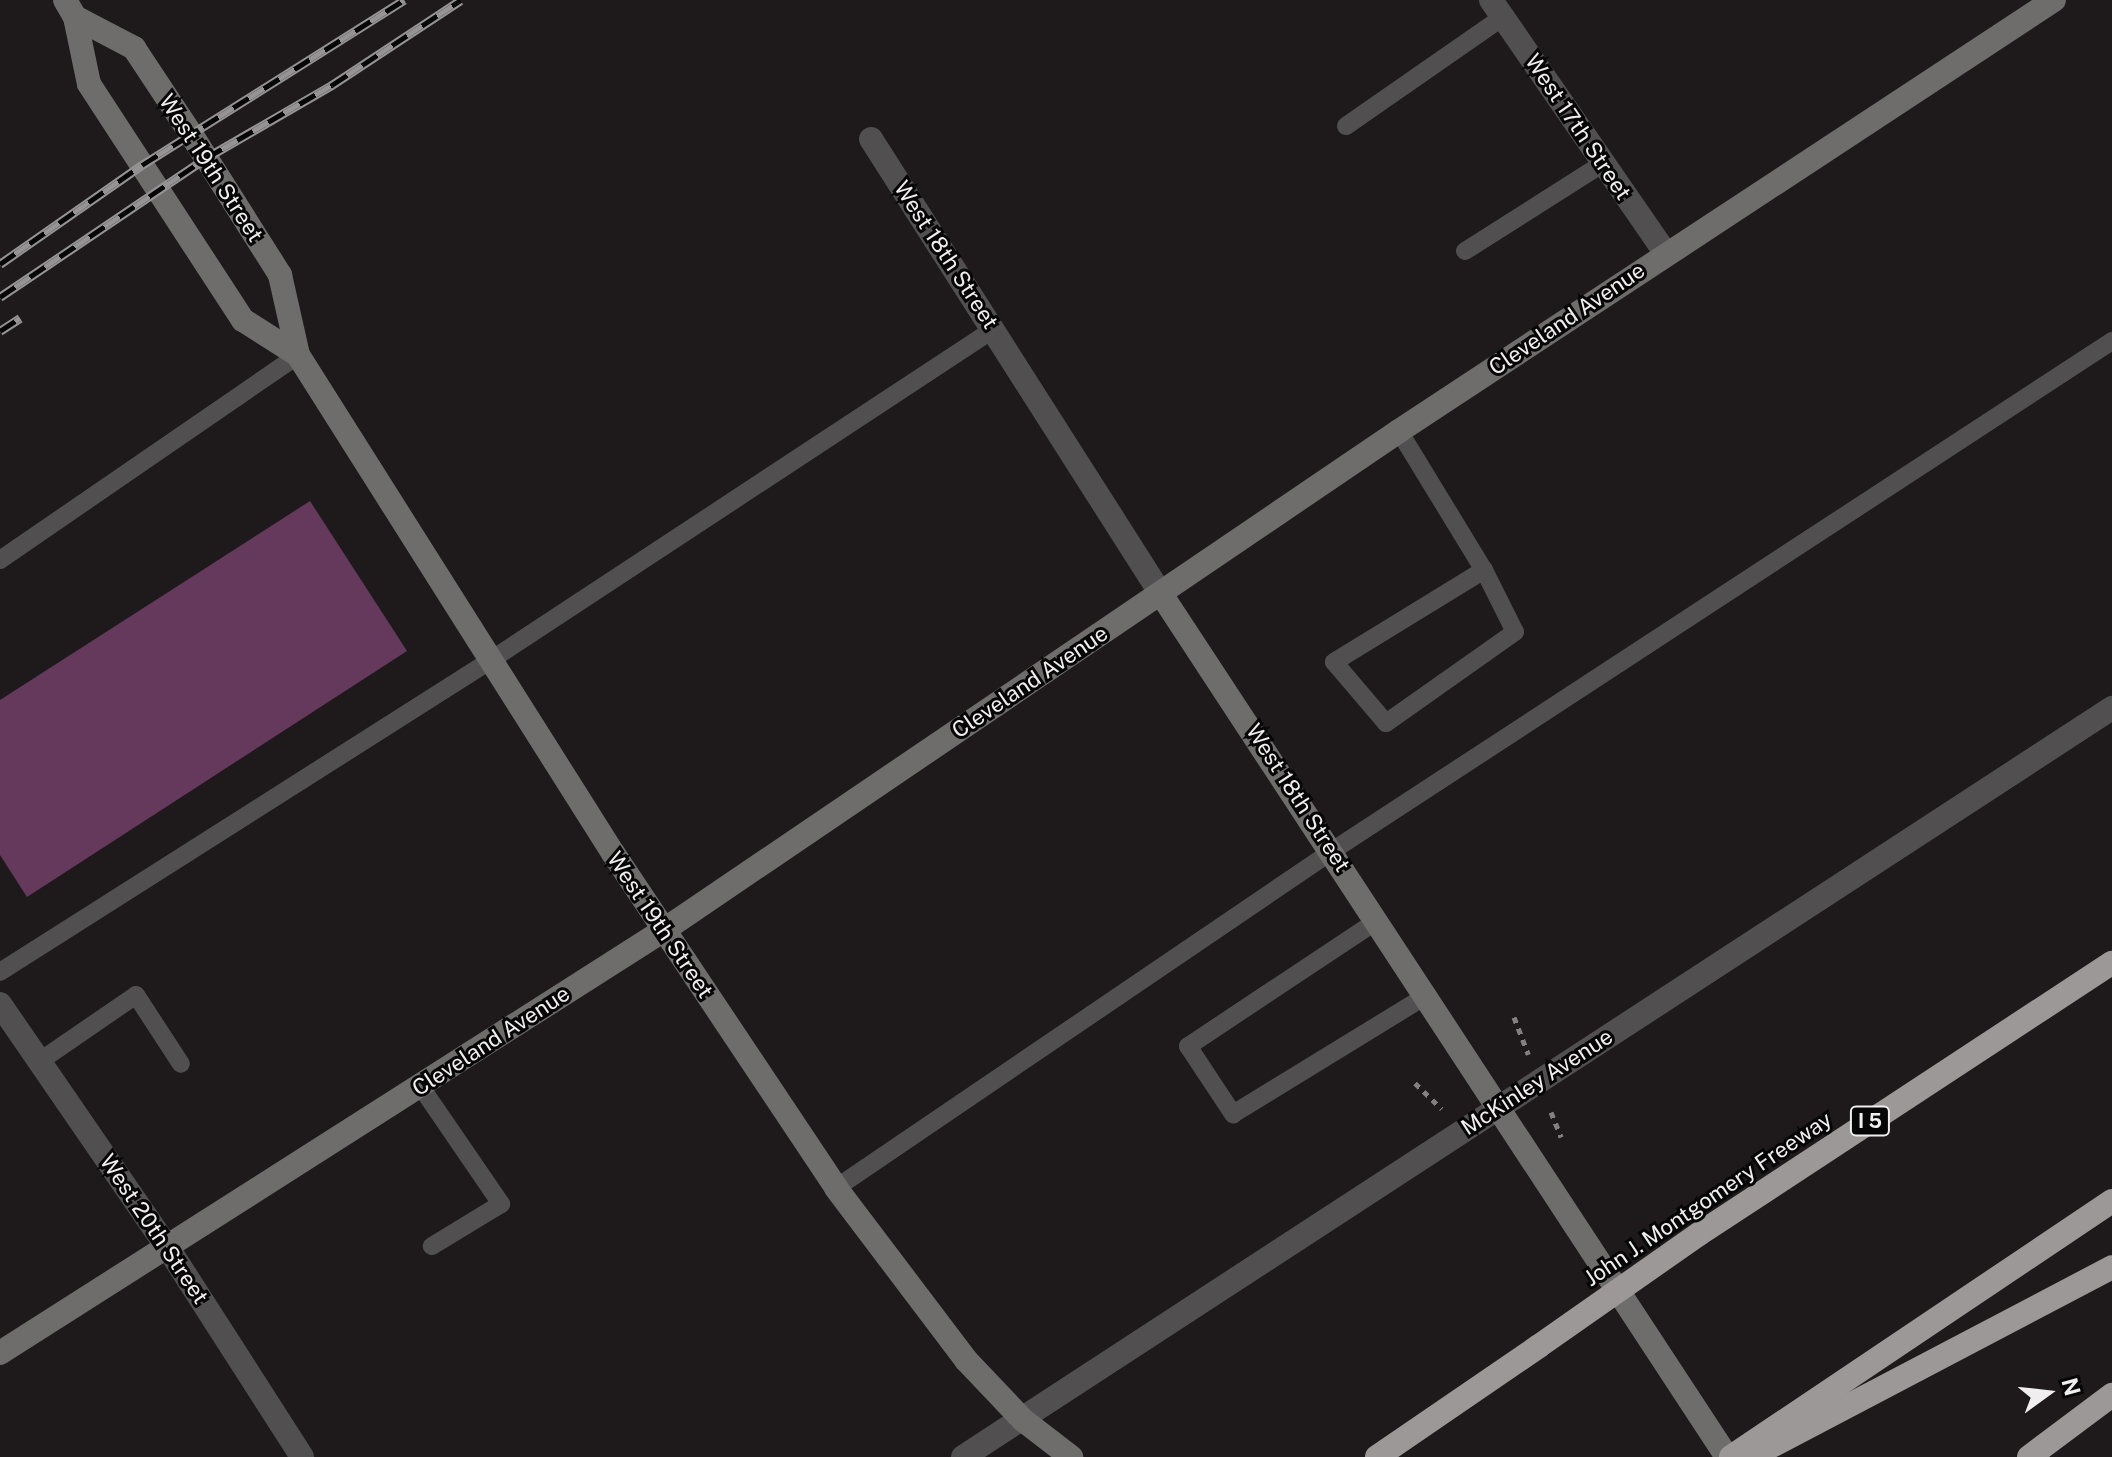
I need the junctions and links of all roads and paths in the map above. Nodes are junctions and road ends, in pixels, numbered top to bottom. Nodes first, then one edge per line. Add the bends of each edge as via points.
1 (2054, 0) edge
2 (70, 8) edge
3 (1497, 9) edge
4 (1346, 126) dead end
5 (871, 139) dead end
6 (1602, 164) junction
7 (1465, 251) dead end
8 (1666, 254) junction
9 (994, 329) junction
10 (2112, 341) edge
11 (298, 355) junction
12 (1399, 431) junction
13 (0, 560) edge
14 (1484, 570) junction
15 (1161, 594) junction
16 (491, 660) junction
17 (2112, 708) edge
18 (1332, 851) junction
19 (1378, 920) junction
20 (664, 930) junction
21 (2112, 954) edge
22 (2112, 963) edge
23 (0, 972) edge
24 (1427, 995) junction
25 (0, 1004) edge
26 (2041, 1007) junction
27 (40, 1061) junction
28 (181, 1064) dead end
29 (421, 1087) junction
30 (1500, 1106) junction
31 (836, 1188) junction
32 (2112, 1201) edge
33 (432, 1246) dead end
34 (168, 1248) junction
35 (2112, 1267) edge
36 (0, 1353) edge
37 (2112, 1395) edge
38 (1811, 1417) junction
39 (1023, 1420) junction
40 (302, 1457) edge
41 (963, 1457) edge
42 (1071, 1457) edge
43 (1377, 1457) edge
44 (1729, 1457) edge
45 (1749, 1457) edge
46 (2029, 1457) edge

1 - 8 main road, Cleveland Avenue
2 - 11 main road, West 19th Street via 89,84 243,320
2 - 11 main road, West 19th Street via 134,48 280,275
3 - 4 lane
3 - 6 street, West 17th Street
5 - 9 street, West 18th Street
6 - 7 lane
6 - 8 street, West 17th Street
8 - 12 main road, Cleveland Avenue
9 - 15 street, West 18th Street
9 - 16 lane
10 - 18 lane
11 - 13 lane
11 - 16 main road, West 19th Street
12 - 14 lane
12 - 15 main road, Cleveland Avenue
14 - 14 lane via 1334,662 1386,723 1515,632
15 - 18 main road, West 18th Street
15 - 20 main road, Cleveland Avenue
16 - 20 main road, West 19th Street
16 - 23 lane
17 - 30 street, McKinley Avenue
18 - 19 main road, West 18th Street
18 - 31 lane
19 - 24 main road, West 18th Street
19 - 24 lane via 1188,1046 1225,1103 1233,1114
20 - 29 main road, Cleveland Avenue
20 - 31 main road, West 19th Street
21 - 26 highway
22 - 26 highway, John J. Montgomery Freeway / I 5
24 - 30 main road, West 18th Street
25 - 27 street, West 20th Street
26 - 43 highway, John J. Montgomery Freeway / I 5, bridge
27 - 28 lane via 136,995
27 - 34 street, West 20th Street
29 - 33 lane via 501,1204
29 - 34 main road, Cleveland Avenue
30 - 39 street, McKinley Avenue
30 - 44 main road, West 18th Street
31 - 39 main road, West 19th Street via 966,1360
32 - 38 highway
34 - 36 main road, Cleveland Avenue
34 - 40 street, West 20th Street
35 - 38 highway
37 - 46 highway
38 - 44 highway
38 - 45 highway
39 - 41 street, McKinley Avenue
39 - 42 main road, West 19th Street

